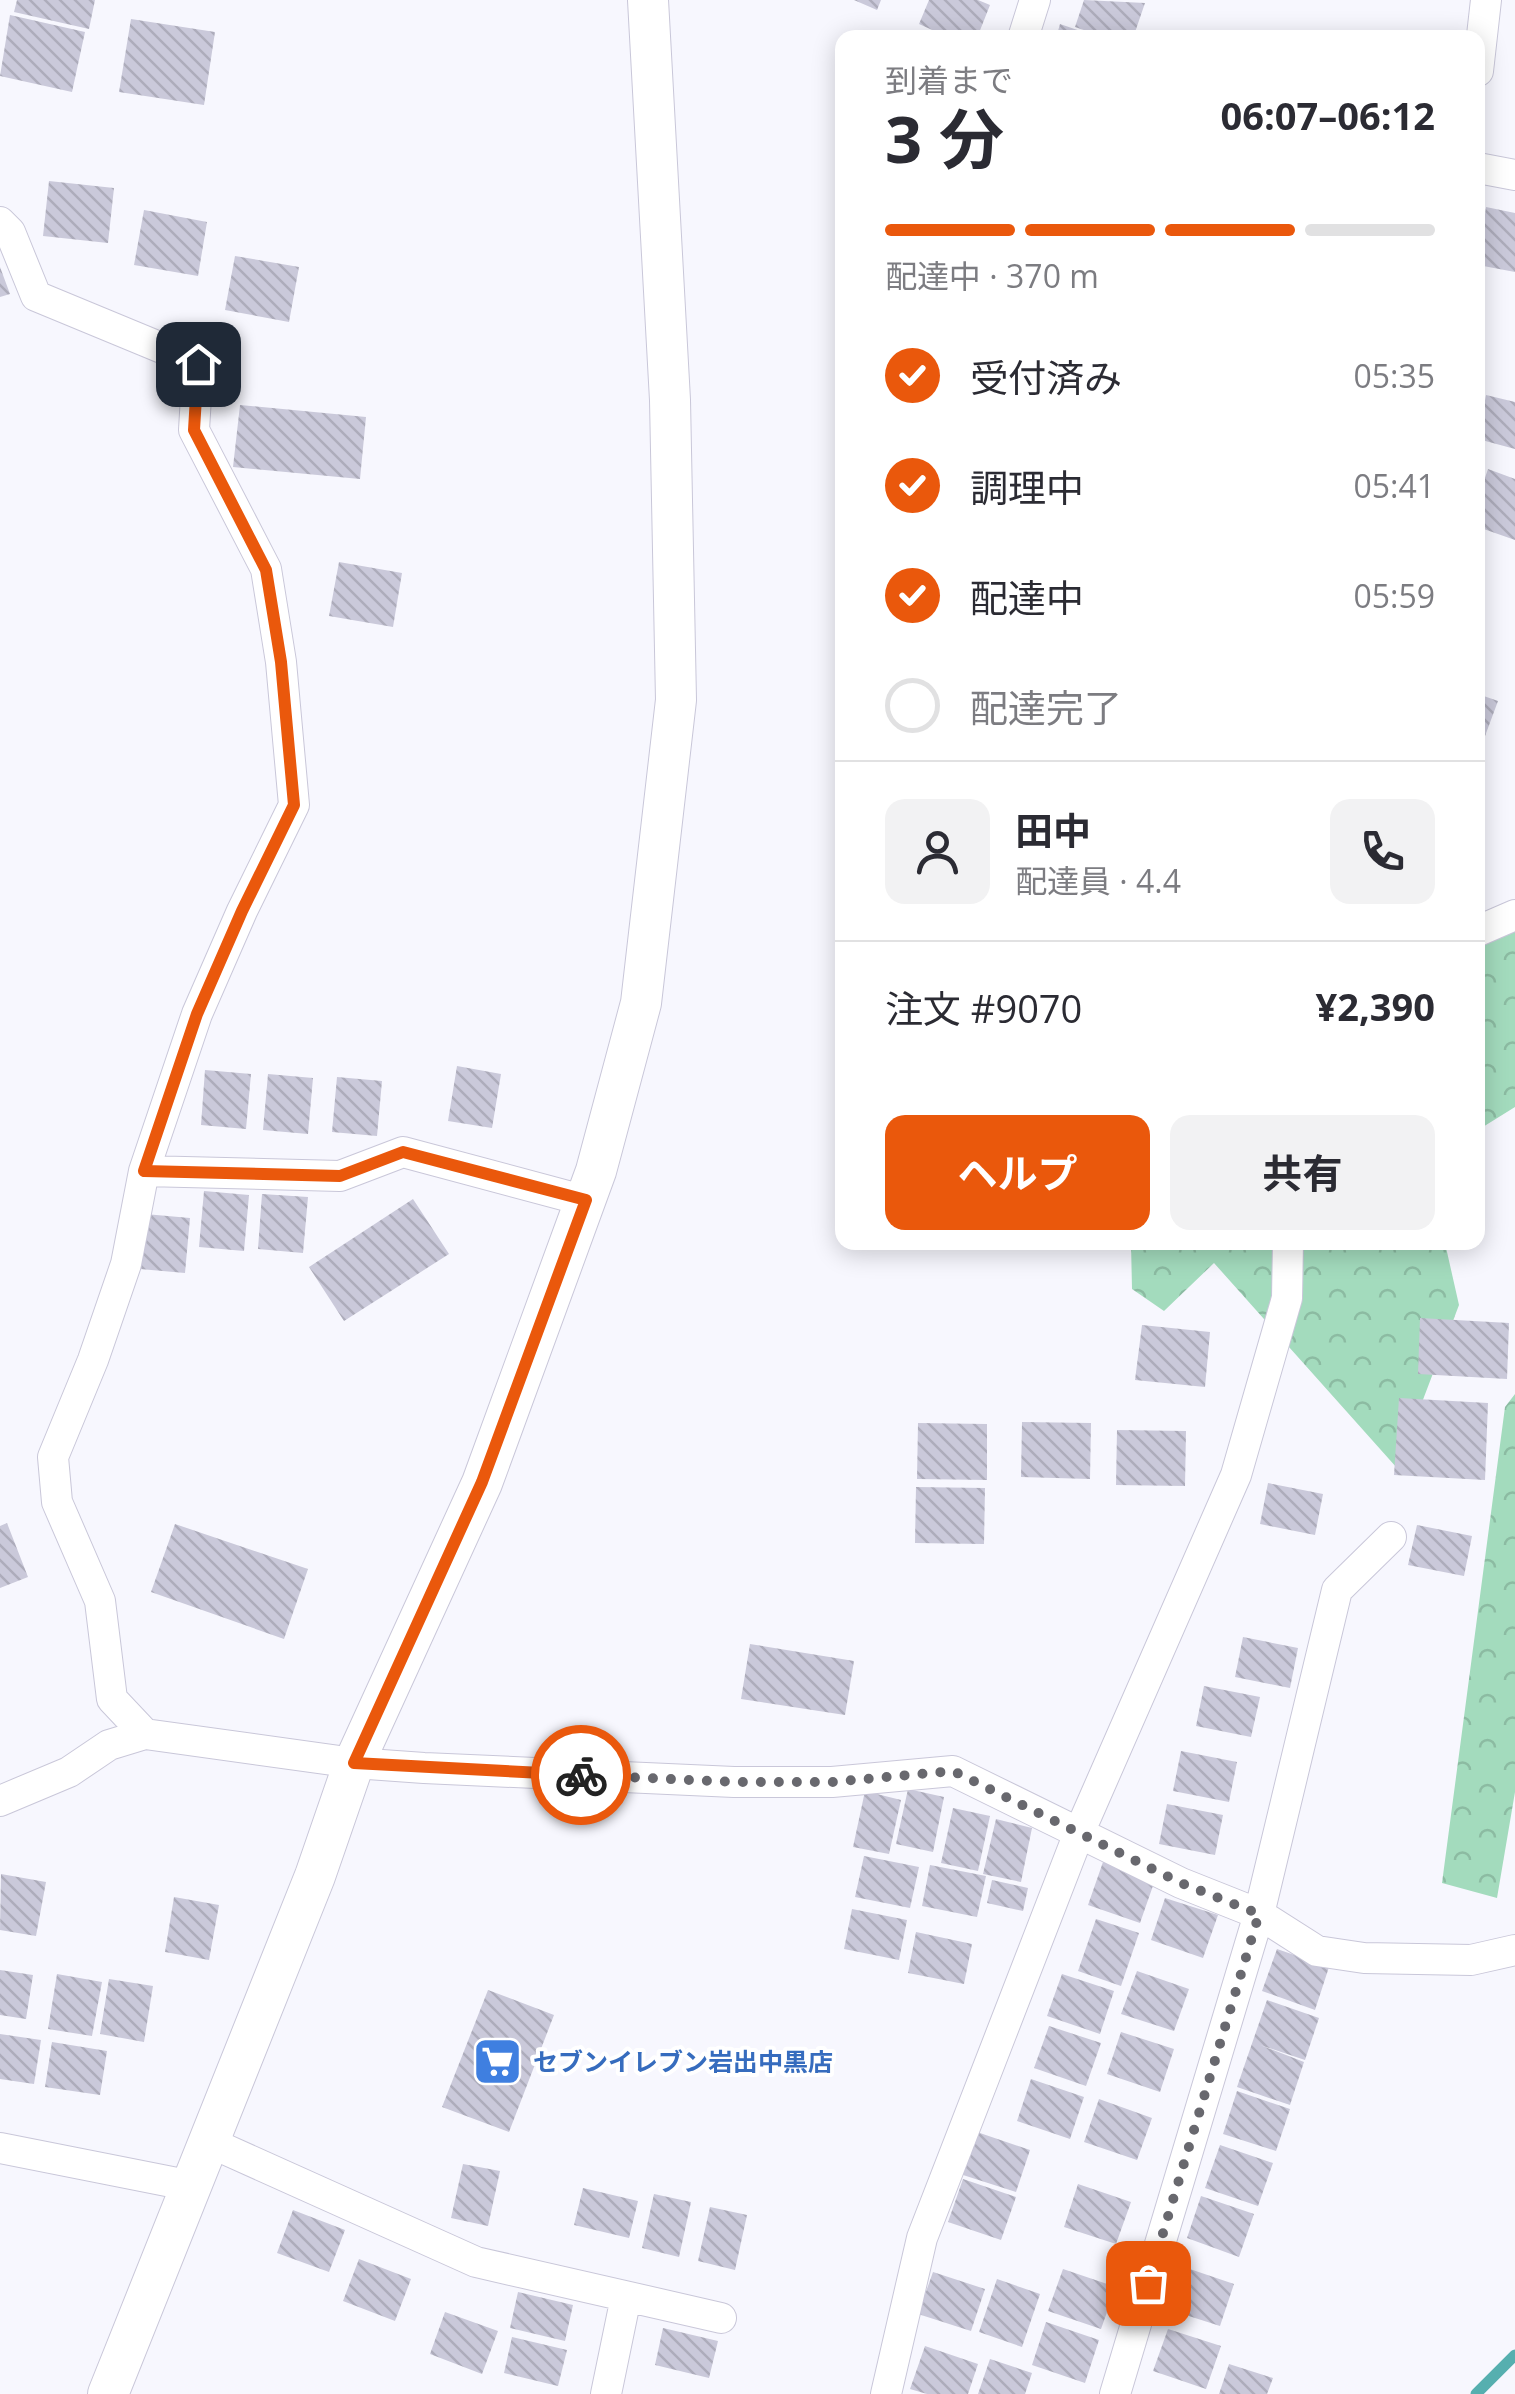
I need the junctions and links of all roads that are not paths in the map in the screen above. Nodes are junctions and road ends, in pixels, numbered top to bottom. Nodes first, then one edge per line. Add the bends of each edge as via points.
1 (648, 0) edge
2 (1035, 0) edge
3 (1486, 0) edge
4 (1026, 30) edge
5 (1483, 30) edge
6 (1485, 169) edge
7 (1515, 175) edge
8 (0, 222) edge
9 (1515, 916) edge
10 (1485, 929) edge
11 (144, 1171) junction
12 (586, 1200) junction
13 (1288, 1250) edge
14 (1391, 1536) dead end
15 (146, 1734) junction
16 (354, 1763) junction
17 (0, 1801) edge
18 (1079, 1833) junction
19 (1259, 1914) junction
20 (1515, 1950) edge
21 (209, 2142) junction
22 (0, 2148) edge
23 (192, 2186) junction
24 (626, 2297) junction
25 (720, 2318) dead end
26 (108, 2394) edge
27 (606, 2394) edge
28 (886, 2394) edge
29 (1116, 2394) edge

1 - 12 street via 670,400 676,700 641,1003
2 - 4 street
3 - 5 street
6 - 7 street
8 - 11 street via 36,296 198,364 194,430 266,570 281,662 294,805 197,1014
9 - 10 street
11 - 12 street via 340,1176 403,1152
11 - 15 street via 126,1264 53,1456 58,1502 100,1601 112,1699
12 - 16 street via 482,1482
13 - 18 street via 1286,1298 1236,1476
14 - 19 street via 1337,1590
15 - 16 street
15 - 17 street via 109,1745 69,1772
16 - 18 street via 734,1782 953,1771
16 - 21 street
18 - 19 street
18 - 28 street via 922,2238
19 - 20 street via 1317,1951 1364,1958 1471,1960
19 - 29 street
21 - 23 street
21 - 24 street via 476,2262
22 - 23 street
23 - 26 street
24 - 25 street
24 - 27 street

